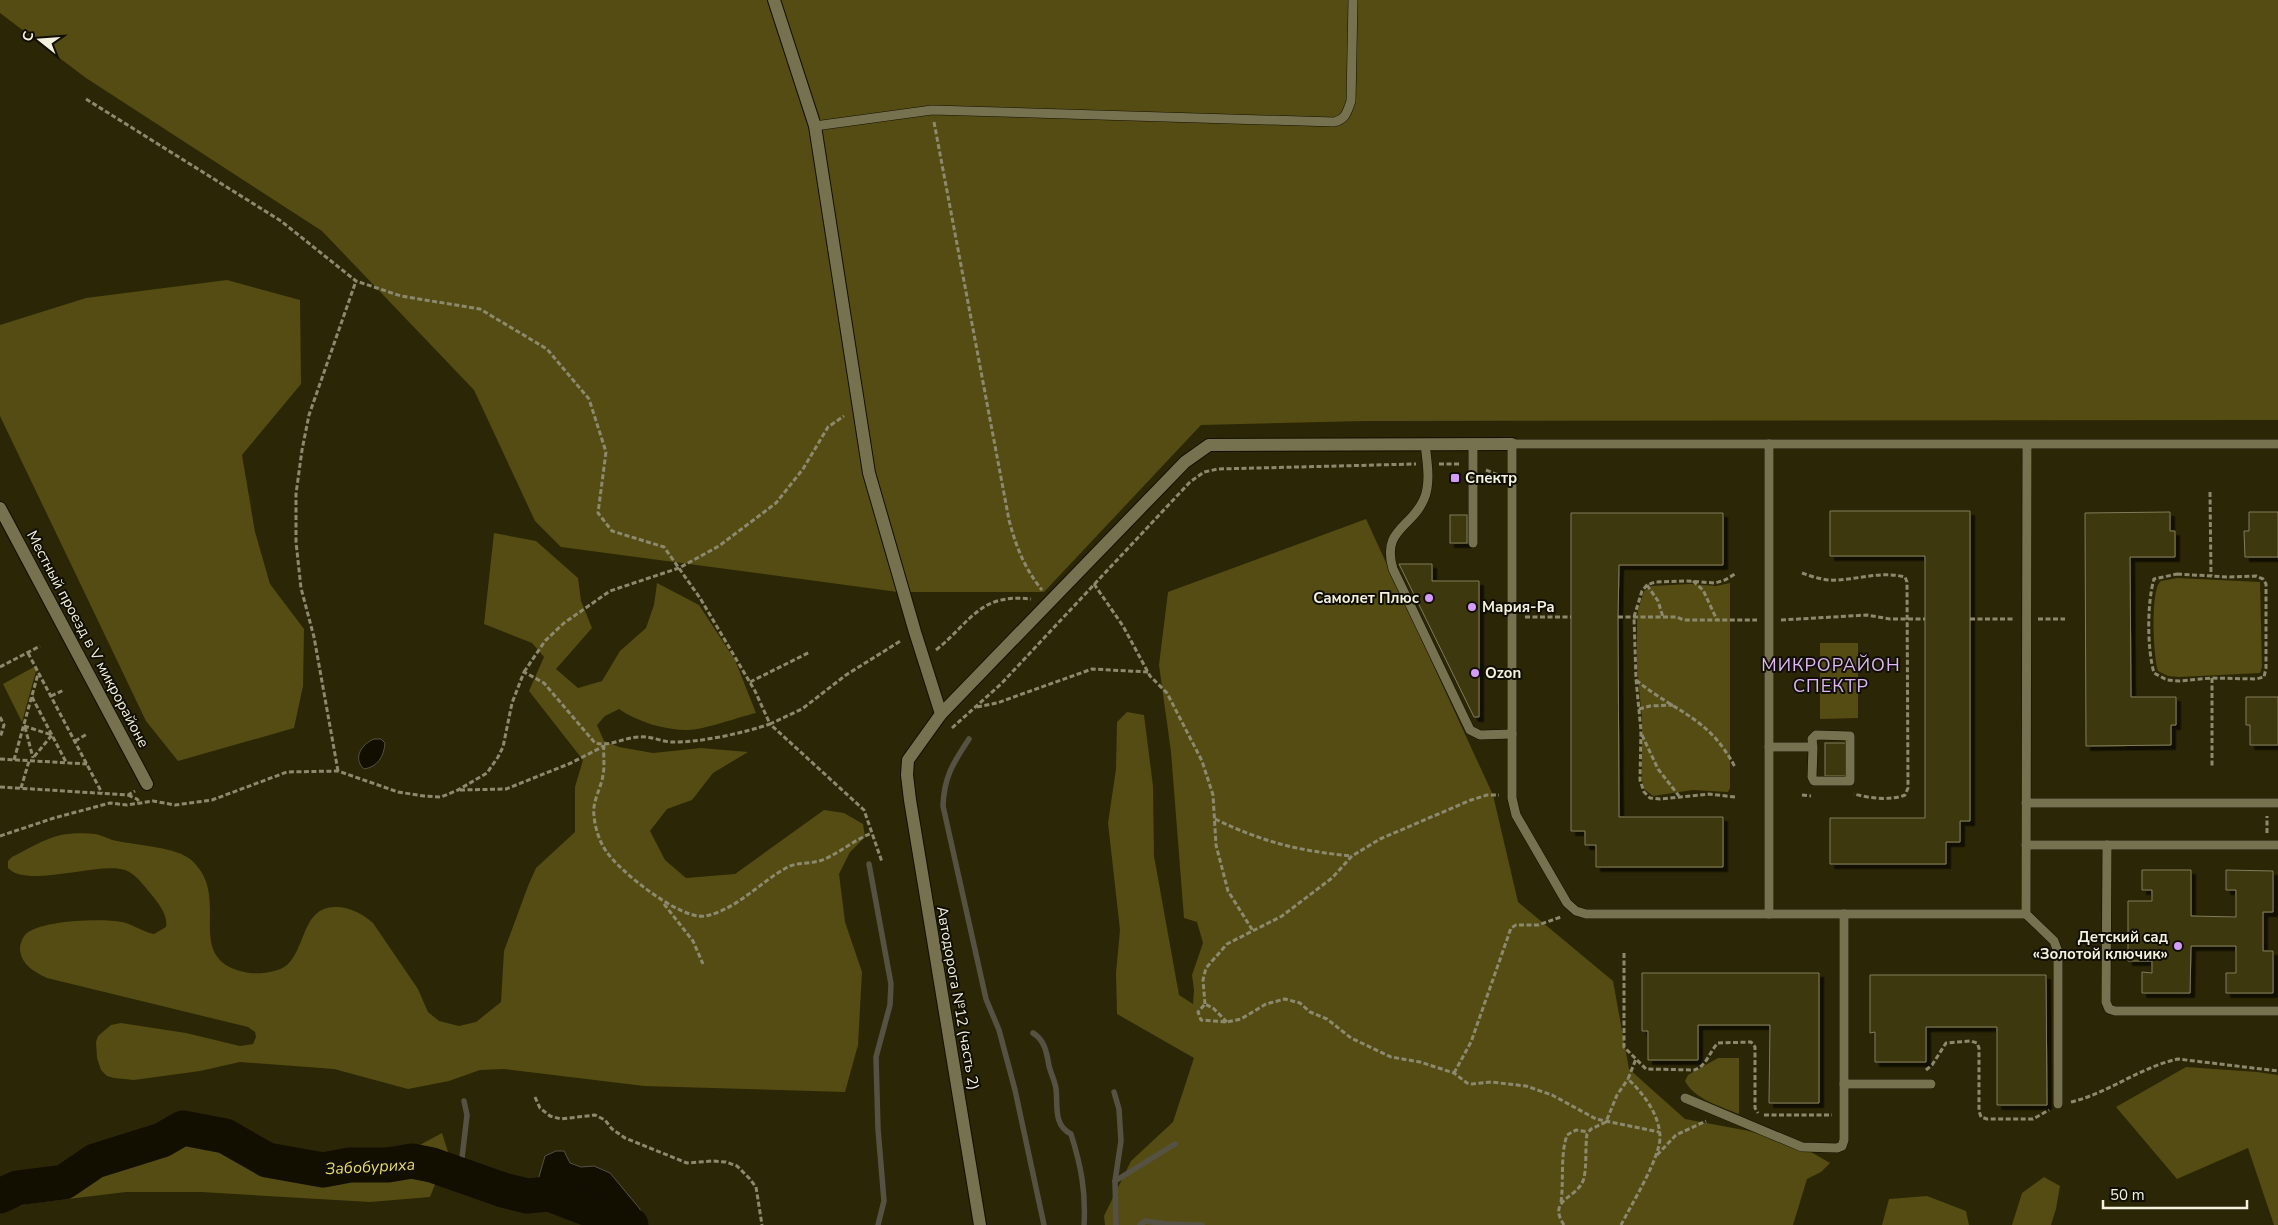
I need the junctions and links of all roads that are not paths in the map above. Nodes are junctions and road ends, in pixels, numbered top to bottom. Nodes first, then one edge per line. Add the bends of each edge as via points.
1 (774, 0) edge
2 (1352, 0) edge
3 (815, 126) junction
4 (1425, 444) junction
5 (1473, 444) junction
6 (1512, 444) junction
7 (1769, 444) junction
8 (2027, 444) junction
9 (2278, 444) edge
10 (0, 508) edge
11 (1473, 543) dead end
12 (942, 714) junction
13 (1512, 734) junction
14 (1769, 747) junction
15 (1812, 747) junction
16 (147, 784) road end
17 (2026, 803) junction
18 (2278, 803) edge
19 (2026, 845) junction
20 (2107, 845) junction
21 (2278, 846) edge
22 (1769, 914) junction
23 (1844, 914) junction
24 (2026, 914) junction
25 (2278, 1011) edge
26 (1844, 1084) junction
27 (1931, 1084) dead end
28 (1685, 1098) dead end
29 (2058, 1104) road end
30 (980, 1225) edge

1 - 3 street
2 - 3 lane via 1351,101 1347,114 1334,122 932,110
3 - 12 street via 869,473
4 - 5 street
4 - 12 street via 1208,445 1185,462
4 - 13 lane via 1427,490 1424,500 1398,530 1389,558 1470,730 1480,735
5 - 6 street
5 - 11 lane
6 - 7 lane
6 - 13 lane
7 - 8 lane
7 - 14 lane
8 - 9 lane
8 - 17 lane
10 - 16 street, Местный проезд в V микрорайоне
12 - 30 street, Автодорога №12 (часть 2) via 914,749 908,760 907,775 917,854
13 - 22 lane via 1513,807 1567,903 1576,911 1586,914
14 - 15 lane
14 - 22 lane
15 - 15 lane via 1812,739 1816,735 1850,736 1850,781 1814,781
17 - 18 lane
17 - 19 lane
19 - 20 lane
19 - 24 lane
20 - 21 lane
20 - 25 lane via 2106,1002 2109,1008 2115,1011
22 - 23 lane
23 - 24 lane
23 - 26 lane
24 - 29 lane via 2054,941 2058,952
26 - 27 lane
26 - 28 lane via 1844,1140 1837,1148 1807,1148

